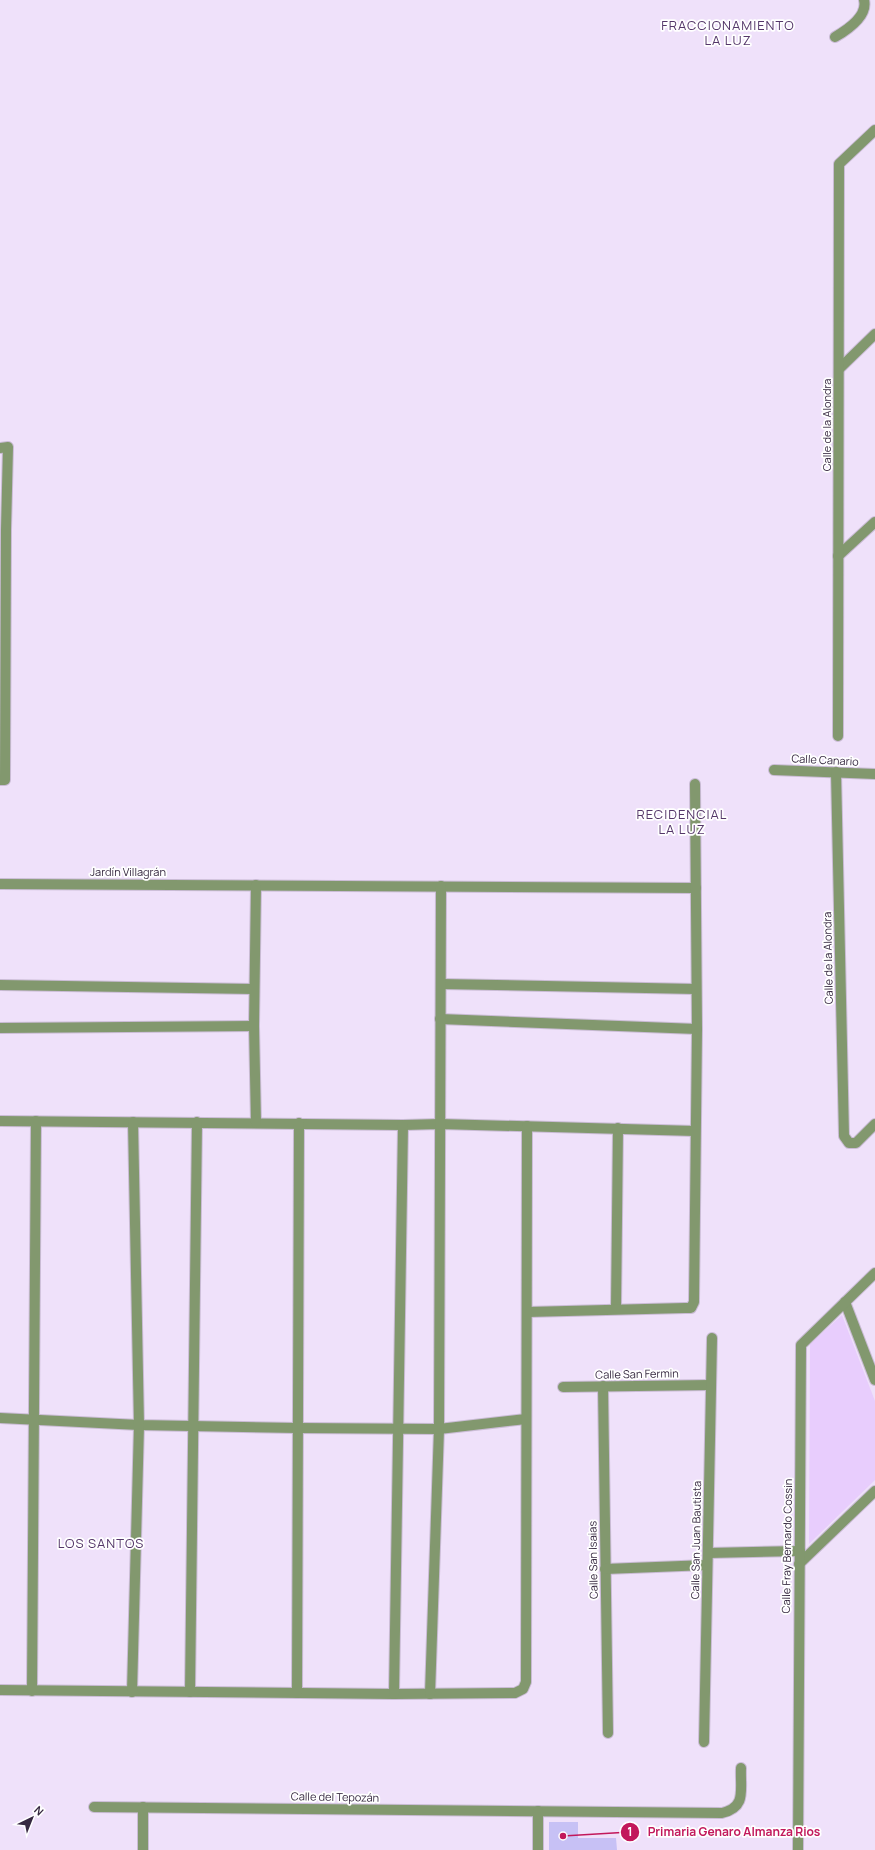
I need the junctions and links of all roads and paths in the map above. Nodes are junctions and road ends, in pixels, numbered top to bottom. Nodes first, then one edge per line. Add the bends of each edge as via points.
1 (864, 0) edge
2 (835, 37) dead end
3 (875, 130) edge
4 (875, 334) edge
5 (839, 369) junction
6 (0, 448) edge
7 (875, 522) edge
8 (3, 530) edge
9 (838, 556) junction
10 (3, 608) edge
11 (3, 697) edge
12 (838, 736) dead end
13 (774, 770) dead end
14 (836, 772) junction
15 (875, 774) edge
16 (3, 780) edge
17 (695, 784) dead end
18 (0, 884) edge
19 (256, 885) junction
20 (441, 886) junction
21 (696, 888) junction
22 (441, 984) junction
23 (0, 985) edge
24 (254, 989) junction
25 (696, 989) junction
26 (440, 1019) junction
27 (254, 1026) junction
28 (0, 1028) edge
29 (696, 1029) junction
30 (0, 1120) edge
31 (36, 1121) junction
32 (133, 1122) junction
33 (197, 1122) junction
34 (256, 1123) junction
35 (299, 1124) junction
36 (440, 1124) junction
37 (875, 1124) edge
38 (403, 1125) junction
39 (528, 1126) junction
40 (618, 1128) junction
41 (696, 1131) junction
42 (875, 1273) edge
43 (845, 1302) junction
44 (616, 1309) junction
45 (527, 1312) junction
46 (712, 1338) dead end
47 (875, 1380) edge
48 (711, 1385) junction
49 (603, 1386) junction
50 (562, 1387) dead end
51 (0, 1418) edge
52 (33, 1419) junction
53 (526, 1419) junction
54 (139, 1425) junction
55 (193, 1425) junction
56 (297, 1428) junction
57 (398, 1428) junction
58 (439, 1429) junction
59 (875, 1491) edge
60 (800, 1551) junction
61 (708, 1552) junction
62 (799, 1564) junction
63 (707, 1565) junction
64 (605, 1569) junction
65 (0, 1690) edge
66 (32, 1691) junction
67 (132, 1692) junction
68 (190, 1692) junction
69 (297, 1693) junction
70 (394, 1694) junction
71 (430, 1694) junction
72 (608, 1733) dead end
73 (704, 1742) dead end
74 (741, 1768) dead end
75 (94, 1807) dead end
76 (143, 1807) junction
77 (538, 1811) junction
78 (142, 1850) edge
79 (538, 1850) edge
80 (798, 1850) edge

1 - 2 street via 862,13 850,28
3 - 5 street, Calle de la Alondra via 839,164
4 - 5 street
5 - 9 street, Calle de la Alondra
6 - 8 street via 8,447
7 - 9 street
8 - 10 street
9 - 12 street, Calle de la Alondra
10 - 11 street
11 - 16 street
13 - 14 street, Calle Canario
14 - 15 street, Calle Canario
14 - 37 street, Calle de la Alondra via 844,1136 849,1143 856,1142
17 - 21 street
18 - 19 street, Jardín Villagrán
19 - 20 street, Jardín Villagrán
19 - 24 street
20 - 21 street, Jardín Villagrán
20 - 22 street
21 - 25 street
22 - 25 street
22 - 26 street
23 - 24 street
24 - 27 street
25 - 29 street
26 - 29 street
26 - 36 street
27 - 28 street
27 - 34 street
29 - 41 street
30 - 31 street
31 - 32 street
31 - 52 street
32 - 33 street
32 - 54 street
33 - 34 street
33 - 55 street
34 - 35 street
35 - 38 street
35 - 56 street
36 - 38 street
36 - 39 street
36 - 58 street
38 - 57 street
39 - 40 street
39 - 45 street
40 - 41 street
40 - 44 street
41 - 44 street via 694,1302 691,1308
42 - 43 street, Calle Fray Bernardo Cossin
43 - 47 street
43 - 60 street, Calle Fray Bernardo Cossin via 801,1345
44 - 45 street
45 - 53 street
46 - 48 street, Calle San Juan Bautista
48 - 49 street, Calle San Fermin
48 - 61 street, Calle San Juan Bautista
49 - 50 street, Calle San Fermin
49 - 64 street, Calle San Isaias
51 - 52 street
52 - 54 street
52 - 66 street
53 - 58 street
53 - 71 street via 526,1682 523,1689 515,1694
54 - 55 street
54 - 67 street
55 - 56 street
55 - 68 street
56 - 57 street
56 - 69 street
57 - 58 street
57 - 70 street
58 - 71 street
59 - 62 street
60 - 61 street
60 - 62 street, Calle Fray Bernardo Cossin
61 - 63 street, Calle San Juan Bautista
62 - 80 street, Calle Fray Bernardo Cossin
63 - 64 street
63 - 73 street, Calle San Juan Bautista
64 - 72 street, Calle San Isaias
65 - 66 street
66 - 67 street
67 - 68 street
68 - 69 street
69 - 70 street
70 - 71 street
74 - 77 street, Calle del Tepozán via 740,1801 733,1810 722,1813
75 - 76 street, Calle del Tepozán
76 - 77 street, Calle del Tepozán
76 - 78 street
77 - 79 street

